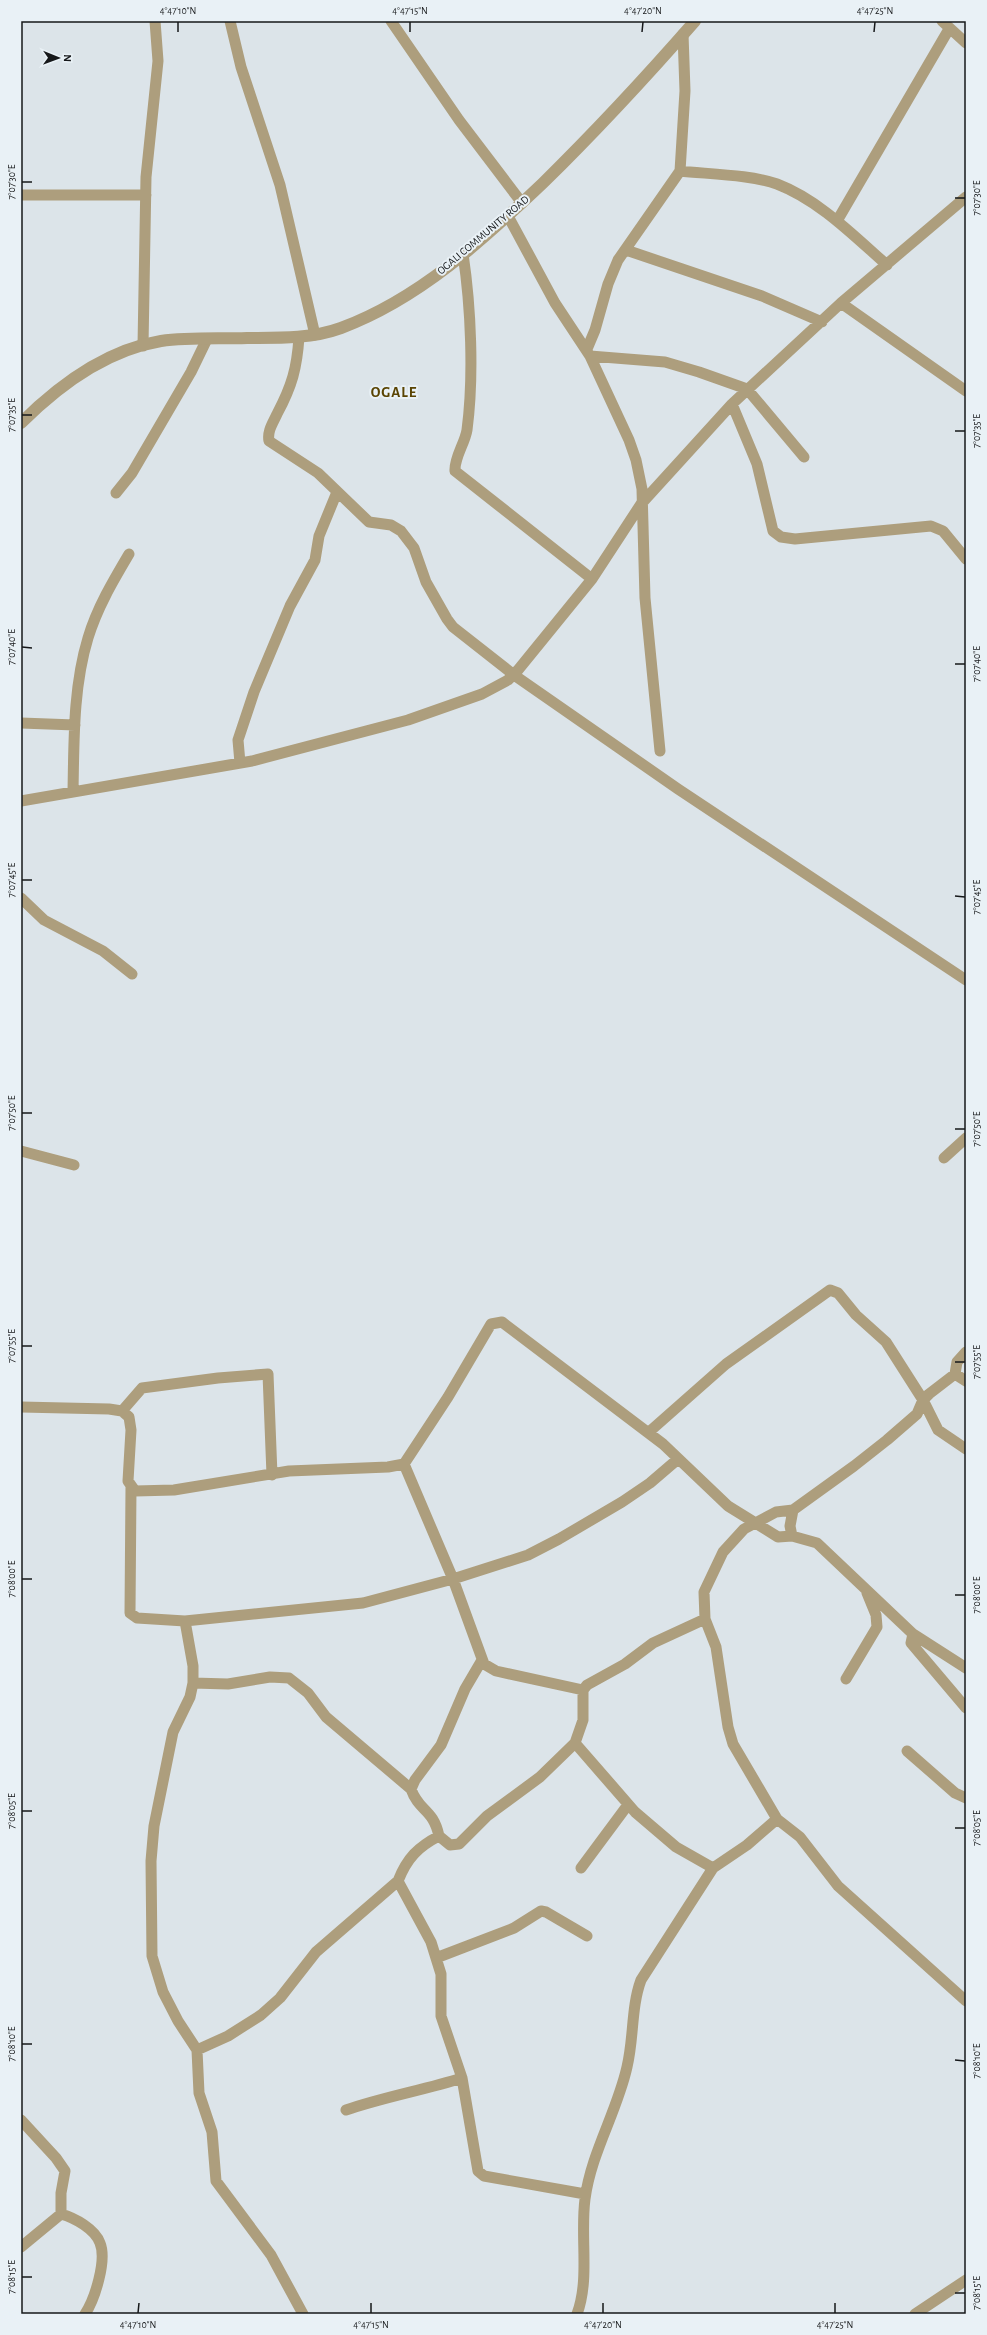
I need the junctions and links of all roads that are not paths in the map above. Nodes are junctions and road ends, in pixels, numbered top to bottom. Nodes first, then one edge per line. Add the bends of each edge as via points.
1 (155, 21) edge
2 (230, 21) edge
3 (391, 21) edge
4 (695, 21) edge
5 (945, 25) edge
6 (683, 34) junction
7 (966, 43) edge
8 (680, 171) junction
9 (21, 195) edge
10 (146, 195) junction
11 (965, 201) edge
12 (522, 203) junction
13 (508, 216) junction
14 (836, 221) junction
15 (626, 250) junction
16 (463, 254) junction
17 (887, 265) junction
18 (842, 303) junction
19 (822, 322) junction
20 (316, 335) junction
21 (299, 336) junction
22 (207, 339) junction
23 (143, 346) junction
24 (588, 353) junction
25 (747, 390) junction
26 (966, 391) edge
27 (732, 404) junction
28 (21, 423) edge
29 (804, 457) dead end
30 (337, 492) junction
31 (116, 493) dead end
32 (642, 504) junction
33 (129, 554) dead end
34 (966, 559) edge
35 (592, 579) junction
36 (514, 675) junction
37 (21, 723) edge
38 (75, 725) junction
39 (660, 751) dead end
40 (240, 763) junction
41 (73, 792) junction
42 (21, 801) edge
43 (21, 898) edge
44 (132, 974) dead end
45 (966, 980) edge
46 (966, 1138) edge
47 (21, 1151) edge
48 (944, 1158) dead end
49 (74, 1165) dead end
50 (966, 1352) edge
51 (955, 1374) junction
52 (966, 1381) edge
53 (923, 1400) junction
54 (21, 1407) edge
55 (122, 1411) junction
56 (648, 1432) junction
57 (966, 1449) edge
58 (678, 1459) junction
59 (404, 1464) junction
60 (272, 1475) junction
61 (131, 1487) junction
62 (793, 1510) junction
63 (755, 1522) junction
64 (792, 1536) junction
65 (453, 1579) junction
66 (865, 1589) junction
67 (705, 1619) junction
68 (185, 1620) junction
69 (913, 1634) junction
70 (482, 1660) junction
71 (966, 1668) edge
72 (846, 1679) dead end
73 (193, 1683) junction
74 (583, 1690) junction
75 (966, 1708) edge
76 (575, 1744) junction
77 (907, 1752) dead end
78 (411, 1789) junction
79 (966, 1798) edge
80 (627, 1806) junction
81 (777, 1819) junction
82 (439, 1836) junction
83 (581, 1868) dead end
84 (713, 1868) junction
85 (398, 1881) junction
86 (587, 1936) dead end
87 (436, 1958) junction
88 (966, 2001) edge
89 (197, 2050) junction
90 (462, 2078) junction
91 (346, 2110) dead end
92 (21, 2120) edge
93 (585, 2194) junction
94 (62, 2214) junction
95 (21, 2247) edge
96 (965, 2283) edge
97 (85, 2314) edge
98 (303, 2314) edge
99 (576, 2314) edge
100 (914, 2314) edge

1 - 10 street via 158,61
2 - 20 street via 247,88 280,185
3 - 12 street via 459,120
4 - 6 street, OGALI COMMUNITY ROAD
5 - 7 street
5 - 14 street
6 - 8 street via 685,123
6 - 12 street, OGALI COMMUNITY ROAD via 582,144
8 - 14 street via 775,183 803,198
8 - 15 street
9 - 10 street
10 - 23 street
11 - 17 street
12 - 13 street, OGALI COMMUNITY ROAD
13 - 16 street, OGALI COMMUNITY ROAD
13 - 24 street via 556,303
14 - 17 street
15 - 19 street via 762,296
15 - 24 street via 614,269
16 - 20 street, OGALI COMMUNITY ROAD via 398,301 356,322
16 - 35 street via 467,280 468,410 466,437 455,471
17 - 18 street
18 - 19 street
18 - 26 street
19 - 25 street
20 - 21 street, OGALI COMMUNITY ROAD
21 - 22 street, OGALI COMMUNITY ROAD
21 - 30 street via 296,372 268,435 269,441 318,473
22 - 23 street, OGALI COMMUNITY ROAD via 161,341
22 - 31 street via 191,372 132,473
23 - 28 street, OGALI COMMUNITY ROAD via 109,359 75,377
24 - 25 street via 665,362
24 - 32 street via 629,440 641,483
25 - 27 street
25 - 29 street
27 - 32 street
27 - 34 street via 757,464 773,531 776,534 795,539 932,526 943,531
30 - 36 street via 368,522 391,525 401,531 414,548 426,582 453,627
30 - 40 street via 321,529 312,567 290,606 254,692 238,740
32 - 35 street
32 - 39 street via 645,598
33 - 38 street via 111,585 88,639 81,671
35 - 36 street
36 - 40 street via 482,694 408,720
36 - 45 street via 672,785
37 - 38 street
38 - 41 street
40 - 41 street
41 - 42 street
43 - 44 street via 44,920 103,950
46 - 48 street
47 - 49 street
50 - 51 street via 957,1362
51 - 52 street
51 - 53 street
53 - 56 street via 886,1342 856,1315 838,1292 830,1290 726,1364
53 - 57 street via 938,1430
53 - 62 street via 917,1414 887,1440
54 - 55 street
55 - 60 street via 142,1388 268,1374
55 - 61 street via 129,1417 131,1430 128,1481
56 - 58 street
56 - 59 street via 510,1327 502,1322 496,1322 491,1324 448,1397
58 - 63 street via 728,1506
58 - 65 street via 622,1502 559,1539 528,1555
59 - 60 street
59 - 65 street
60 - 61 street via 174,1490 135,1491
61 - 68 street via 130,1613 137,1618
62 - 63 street via 776,1512
62 - 64 street via 790,1526
63 - 64 street via 778,1537
63 - 67 street via 744,1529 720,1559 704,1592
64 - 66 street via 817,1543
65 - 68 street via 363,1603
65 - 70 street
66 - 69 street
66 - 72 street via 876,1615 877,1627
67 - 74 street via 652,1643 625,1664 587,1685
67 - 81 street via 716,1647 733,1744
68 - 73 street via 193,1666
69 - 71 street
69 - 75 street via 911,1643
70 - 74 street via 488,1668 496,1671
70 - 78 street via 465,1689 441,1745
73 - 78 street via 228,1684 289,1678 308,1693 326,1717
73 - 89 street via 190,1697 174,1732 164,1775 152,1840 150,1881 155,1969 178,2021
74 - 76 street via 582,1720
76 - 80 street
76 - 82 street via 540,1776 487,1816 458,1844 450,1845
77 - 79 street via 956,1793
78 - 82 street via 415,1801 431,1814 436,1822
80 - 83 street
80 - 84 street via 676,1847
81 - 84 street
81 - 88 street via 800,1837 838,1886
82 - 85 street via 422,1844 410,1856
84 - 93 street via 638,1987 627,2067
85 - 87 street via 424,1927
85 - 89 street via 316,1952 280,1998 261,2015 228,2036
86 - 87 street via 541,1911 514,1928
87 - 90 street via 442,1982 441,2016
89 - 98 street via 199,2093 212,2132 216,2181 271,2255
90 - 91 street via 428,2089 378,2099
90 - 93 street via 477,2167 481,2174
92 - 94 street via 65,2171 61,2193
93 - 99 street via 582,2292
94 - 95 street
94 - 97 street via 77,2220 93,2233 102,2247 96,2289
96 - 100 street

